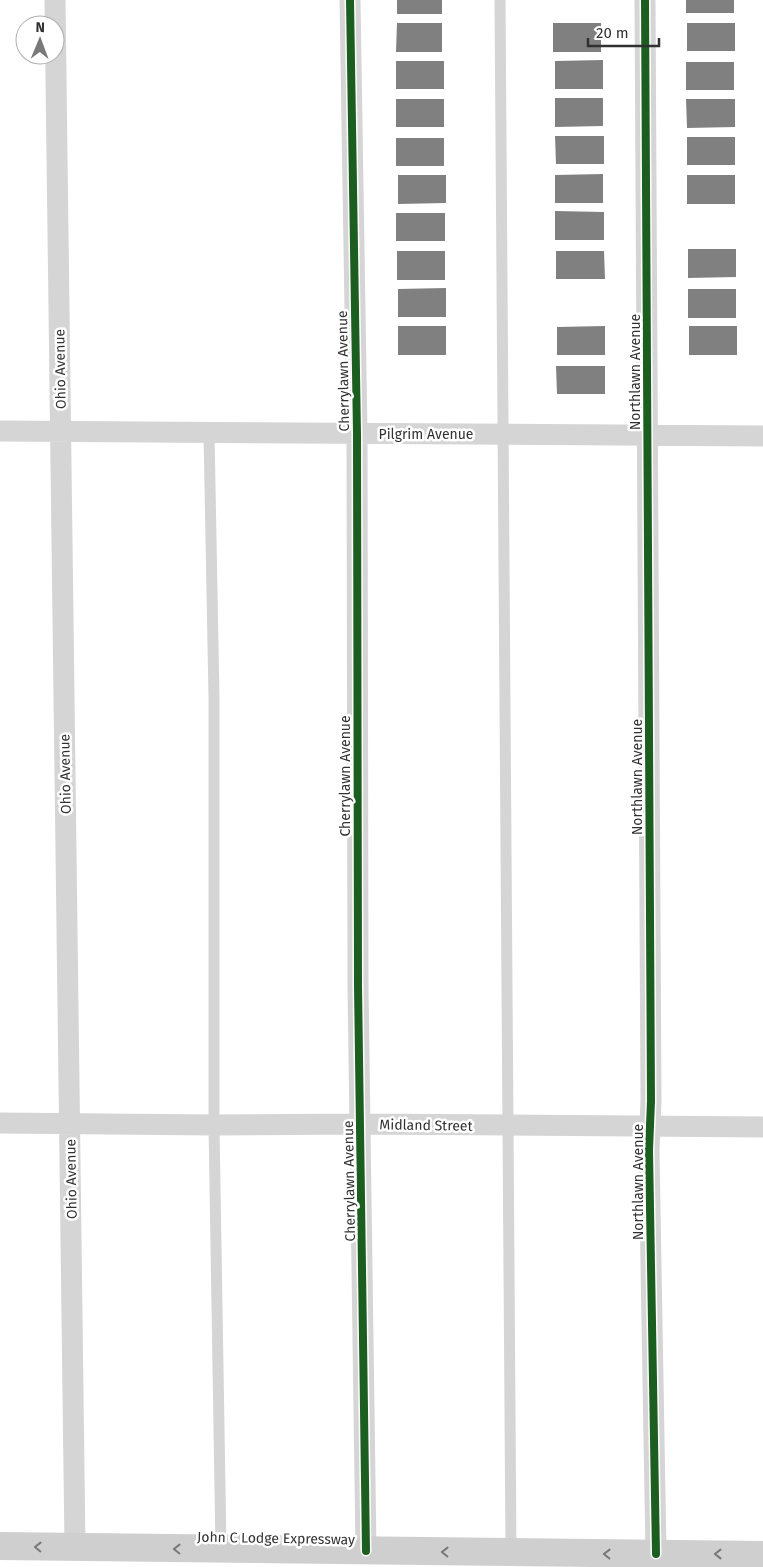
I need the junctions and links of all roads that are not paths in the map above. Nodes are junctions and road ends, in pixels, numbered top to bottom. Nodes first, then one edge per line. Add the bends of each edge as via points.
1 (55, 0) edge
2 (350, 0) edge
3 (500, 0) edge
4 (645, 0) edge
5 (0, 431) edge
6 (61, 432) junction
7 (209, 433) junction
8 (357, 434) junction
9 (648, 434) junction
10 (502, 435) junction
11 (763, 436) edge
12 (0, 1123) edge
13 (70, 1124) junction
14 (361, 1124) junction
15 (214, 1125) junction
16 (507, 1126) junction
17 (649, 1127) junction
18 (763, 1127) edge
19 (0, 1546) edge
20 (75, 1548) junction
21 (221, 1550) junction
22 (366, 1551) junction
23 (511, 1553) junction
24 (656, 1554) junction
25 (763, 1555) edge

1 - 6 street, Ohio Avenue
2 - 8 street, Cherrylawn Avenue
3 - 10 lane
4 - 9 street, Northlawn Avenue
5 - 6 street, Pilgrim Avenue
6 - 7 street, Pilgrim Avenue
6 - 13 street, Ohio Avenue
7 - 8 street, Pilgrim Avenue
7 - 15 lane via 214,698
8 - 10 street, Pilgrim Avenue
8 - 14 street, Cherrylawn Avenue
9 - 10 street, Pilgrim Avenue
9 - 11 street, Pilgrim Avenue
9 - 17 street, Northlawn Avenue
10 - 16 lane
12 - 13 street, Midland Street
13 - 15 street, Midland Street
13 - 20 street, Ohio Avenue
14 - 15 street, Midland Street
14 - 16 street, Midland Street
14 - 22 street, Cherrylawn Avenue
15 - 21 lane
16 - 17 street, Midland Street
16 - 23 lane
17 - 18 street, Midland Street
17 - 24 street, Northlawn Avenue
20 -> 19 main road, John C Lodge Expressway
21 -> 20 main road, John C Lodge Expressway
21 - 22 main road, John C Lodge Expressway
23 -> 22 main road, John C Lodge Expressway
24 -> 23 main road, John C Lodge Expressway
25 -> 24 main road, John C Lodge Expressway

